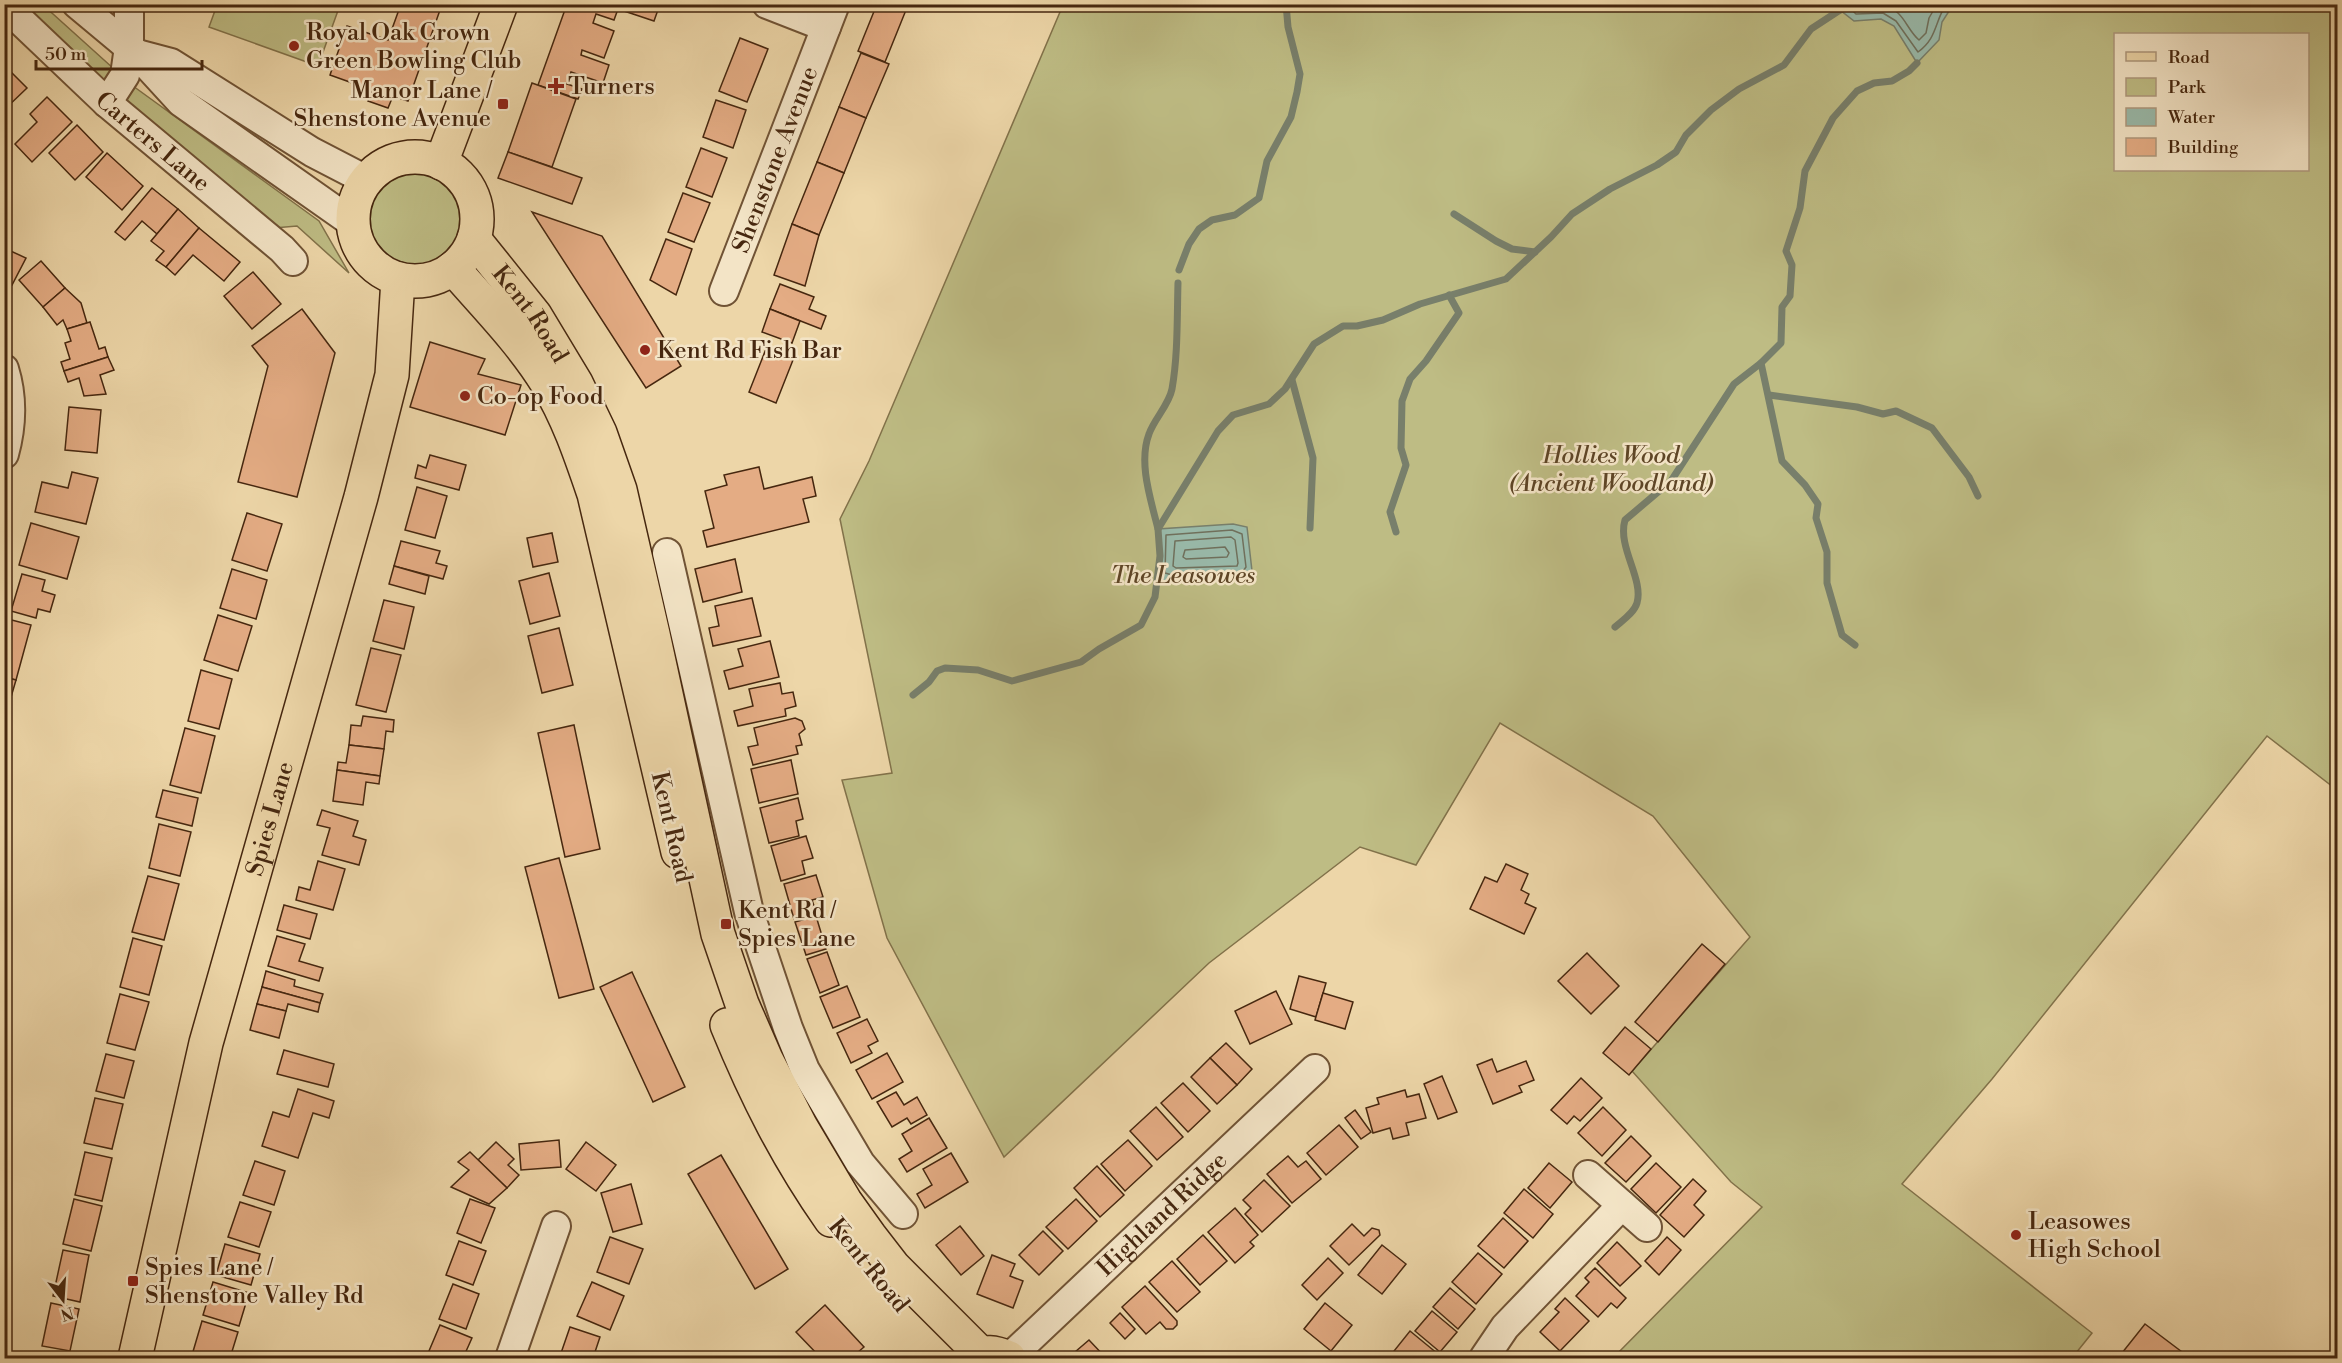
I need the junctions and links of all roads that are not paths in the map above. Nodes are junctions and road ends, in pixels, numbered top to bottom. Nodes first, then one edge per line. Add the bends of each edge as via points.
1 (77, 4) edge
2 (129, 4) edge
3 (501, 4) edge
4 (767, 4) edge
5 (4, 5) edge
6 (831, 16) edge
7 (133, 51) junction
8 (106, 103) junction
9 (441, 163) junction
10 (366, 180) junction
11 (353, 224) junction
12 (474, 239) junction
13 (291, 248) dead end
14 (453, 268) junction
15 (398, 279) junction
16 (724, 291) dead end
17 (4, 369) edge
18 (4, 454) edge
19 (667, 553) dead end
20 (1315, 1069) dead end
21 (791, 1077) junction
22 (1588, 1175) dead end
23 (1622, 1205) junction
24 (903, 1214) dead end
25 (556, 1226) dead end
26 (1647, 1227) dead end
27 (984, 1357) edge
28 (135, 1359) edge
29 (510, 1359) edge
30 (1484, 1359) edge

1 - 7 street, Carters Lane
2 - 7 street
3 - 9 main road
4 - 6 street, Shenstone Avenue
5 - 8 street, Carters Lane
6 - 16 street, Shenstone Avenue
7 - 8 street via 125,75
7 - 10 street, Carters Lane via 171,63 312,152
7 - 11 street, Carters Lane via 181,102
8 - 13 street, Carters Lane
9 - 10 main road via 401,159 382,166
9 - 12 main road via 458,174 472,196 477,217
10 - 11 main road via 355,202
11 - 15 main road via 366,258
12 - 14 main road
12 - 21 main road, Kent Road via 535,315 576,383 600,433 620,490 718,934 742,1004
14 - 15 main road via 431,279
14 - 27 main road, Kent Road via 547,383 577,443 594,494 700,945 720,1010 745,1070 778,1137 855,1254 879,1283
15 - 28 main road, Spies Lane via 392,375 358,509 206,1043
17 - 18 street via 11,412
19 - 21 street, Kent Road via 749,912 788,1028
20 - 27 street, Highland Ridge
21 - 24 street, Kent Road
21 - 27 main road, Kent Road via 844,1201 894,1267
22 - 23 street
23 - 26 street
23 - 30 street via 1505,1326
25 - 29 street

